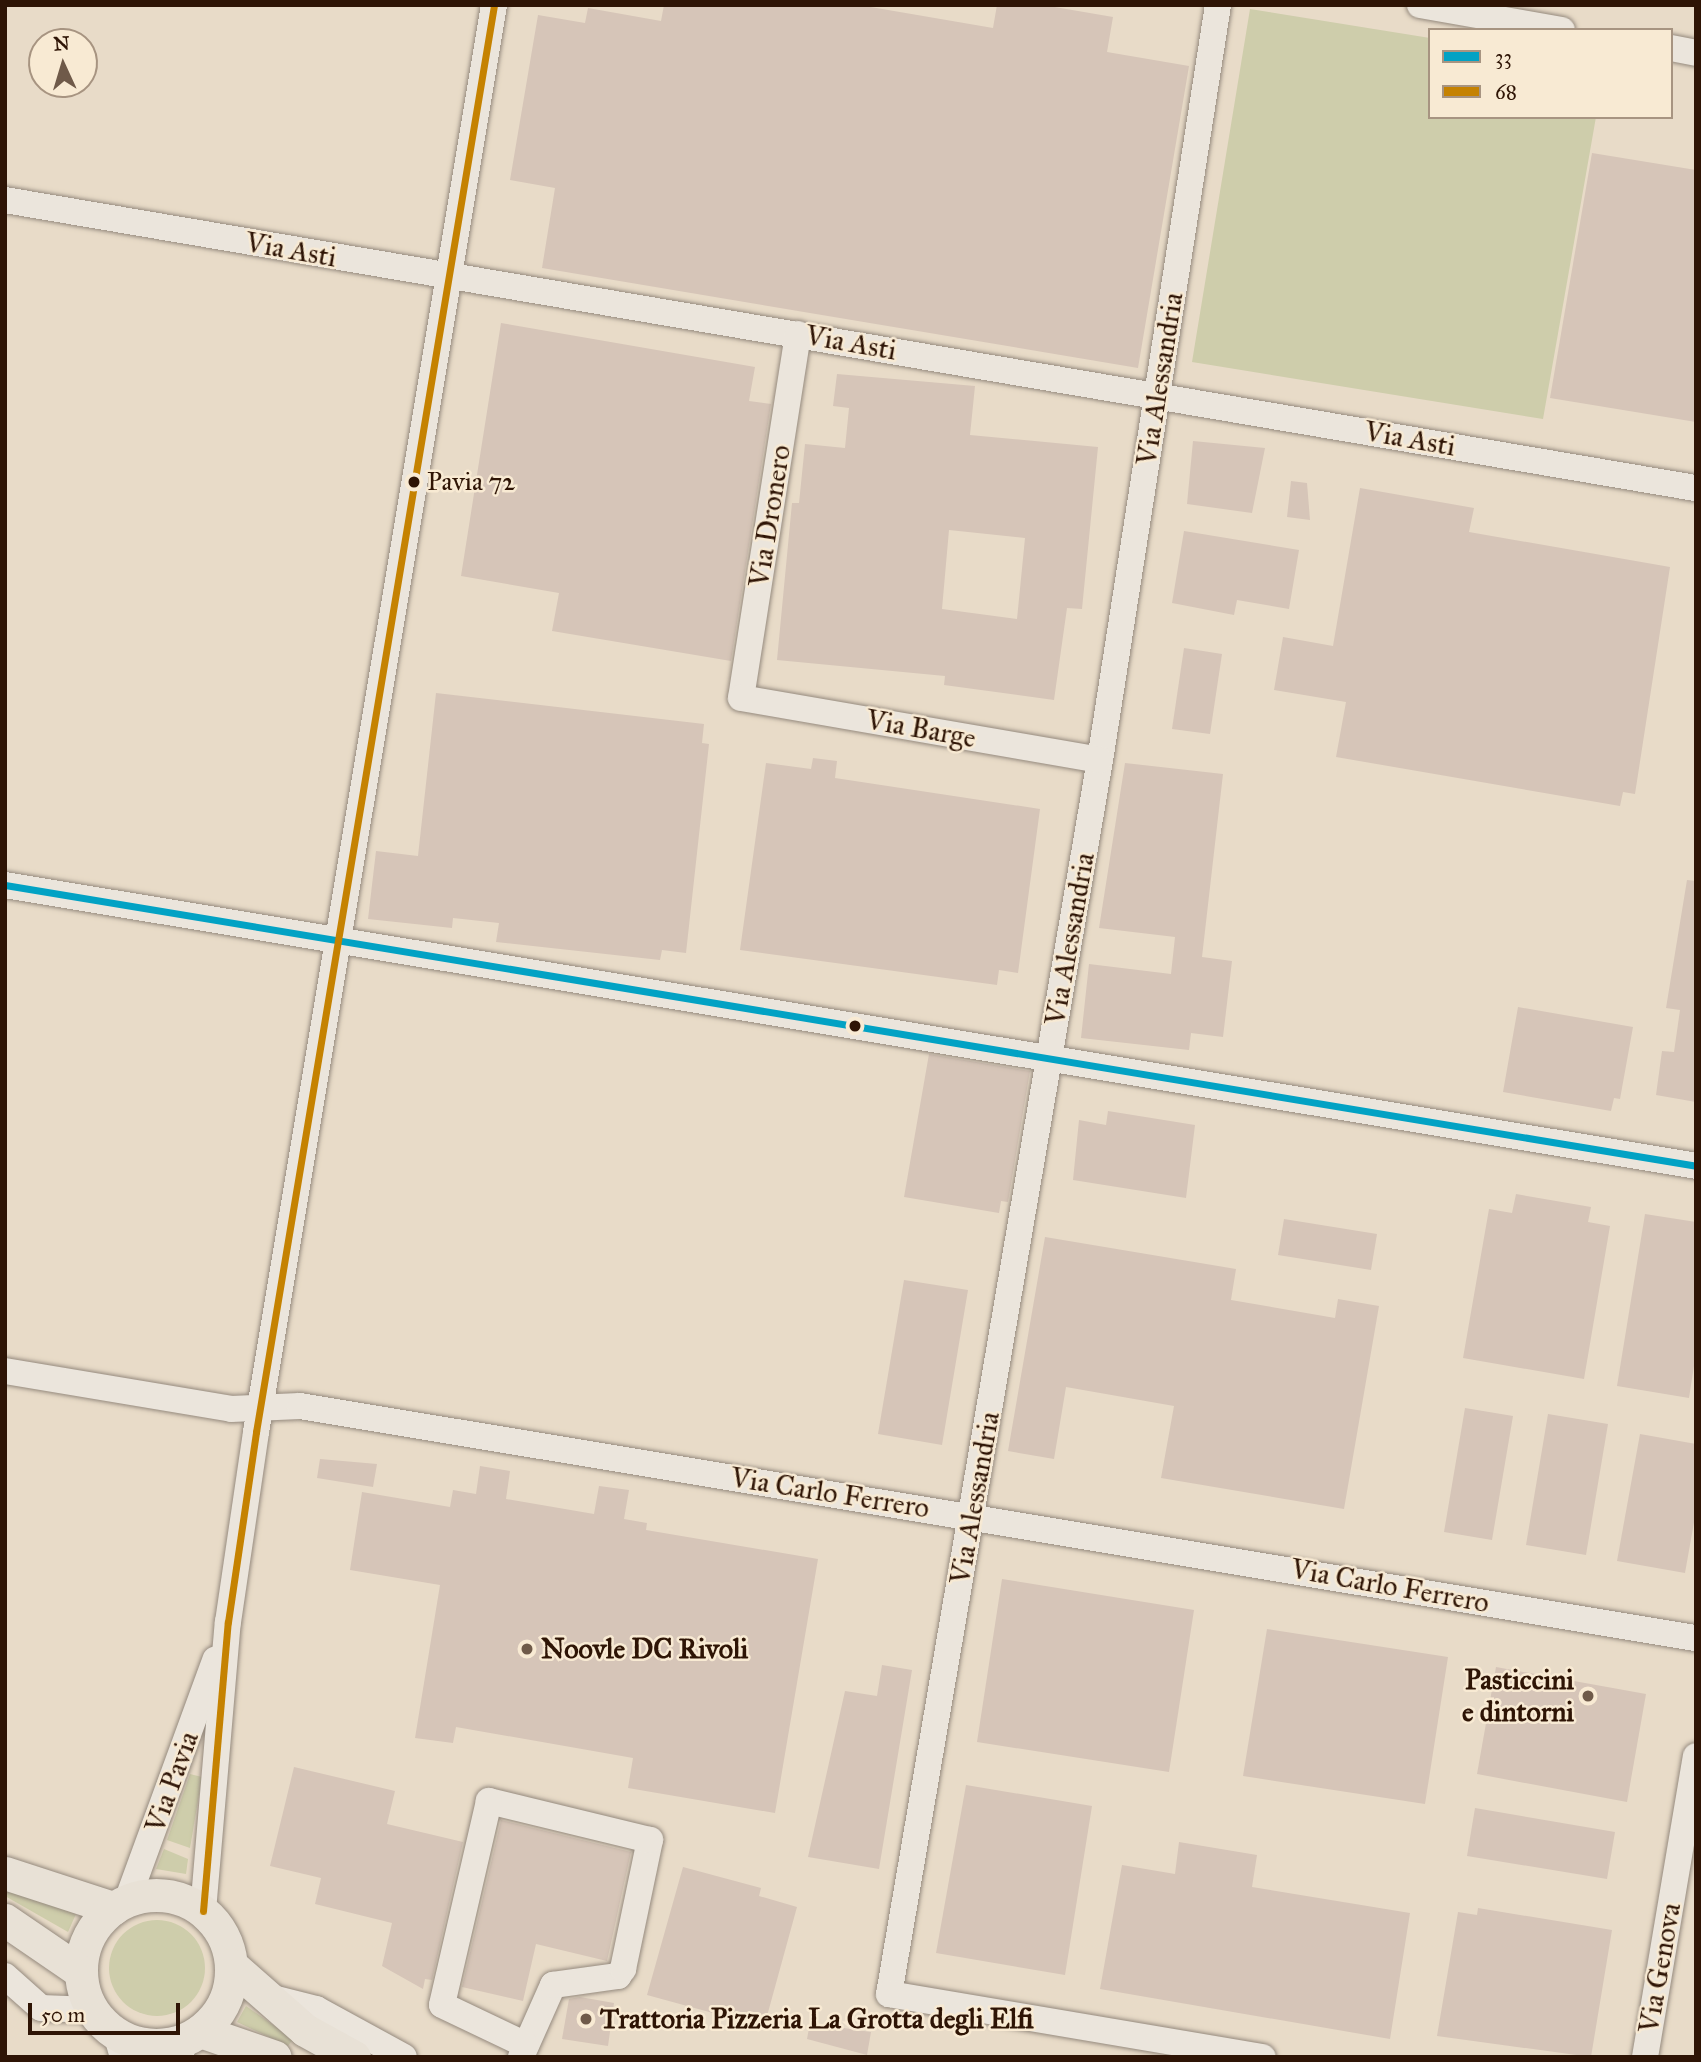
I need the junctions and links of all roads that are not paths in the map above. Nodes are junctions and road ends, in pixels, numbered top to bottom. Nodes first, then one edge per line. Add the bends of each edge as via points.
1 (494, 5) edge
2 (1218, 5) edge
3 (1420, 5) edge
4 (1551, 28) edge
5 (1673, 48) edge
6 (1696, 53) edge
7 (5, 200) edge
8 (448, 277) junction
9 (798, 334) junction
10 (1158, 395) junction
11 (1696, 488) edge
12 (741, 698) joint
13 (1100, 760) junction
14 (5, 885) edge
15 (338, 942) junction
16 (1049, 1060) junction
17 (1696, 1166) edge
18 (5, 1371) edge
19 (260, 1407) junction
20 (972, 1516) junction
21 (228, 1622) junction
22 (1696, 1638) edge
23 (1696, 1756) edge
24 (5, 1873) edge
25 (120, 1905) junction
26 (204, 1911) junction
27 (5, 1920) edge
28 (231, 1965) junction
29 (81, 1972) junction
30 (5, 1976) edge
31 (262, 1995) junction
32 (111, 2033) edge
33 (189, 2042) edge
34 (524, 2051) edge
35 (275, 2057) edge
36 (354, 2057) edge
37 (404, 2057) edge
38 (1263, 2057) edge
39 (1645, 2057) edge

1 - 8 street, Via Pavia
2 - 10 street, Via Alessandria
3 - 4 street
5 - 6 street
7 - 8 street, Via Asti
8 - 9 street, Via Asti
8 - 15 street, Via Pavia
9 - 10 street, Via Asti
9 - 12 street, Via Dronero
10 - 11 street, Via Asti
10 - 13 street, Via Alessandria
12 - 13 street, Via Barge
13 - 16 street, Via Alessandria
14 - 15 street
15 - 16 street
15 - 19 street, Via Pavia
16 - 17 street
16 - 20 street, Via Alessandria
18 - 19 street, Via Carlo Ferrero via 231,1409
19 - 20 street, Via Carlo Ferrero via 300,1406
19 - 21 street, Via Pavia
20 - 22 street, Via Carlo Ferrero
20 - 38 street, Via Alessandria via 889,1994
21 - 25 street, Via Pavia
21 - 26 street, Via Pavia
23 - 39 street, Via Genova
24 - 25 main road
25 - 26 main road via 167,1895
25 - 29 main road via 90,1937
26 - 28 main road via 227,1945
27 - 29 main road
28 - 31 main road
28 - 33 main road via 223,2001
29 - 32 main road
30 - 32 street via 41,2008
31 - 36 main road
31 - 37 street via 316,2010
32 - 33 main road via 151,2044
33 - 35 main road
34 - 34 street via 552,1985 618,1976 623,1969 650,1840 489,1801 442,2005

